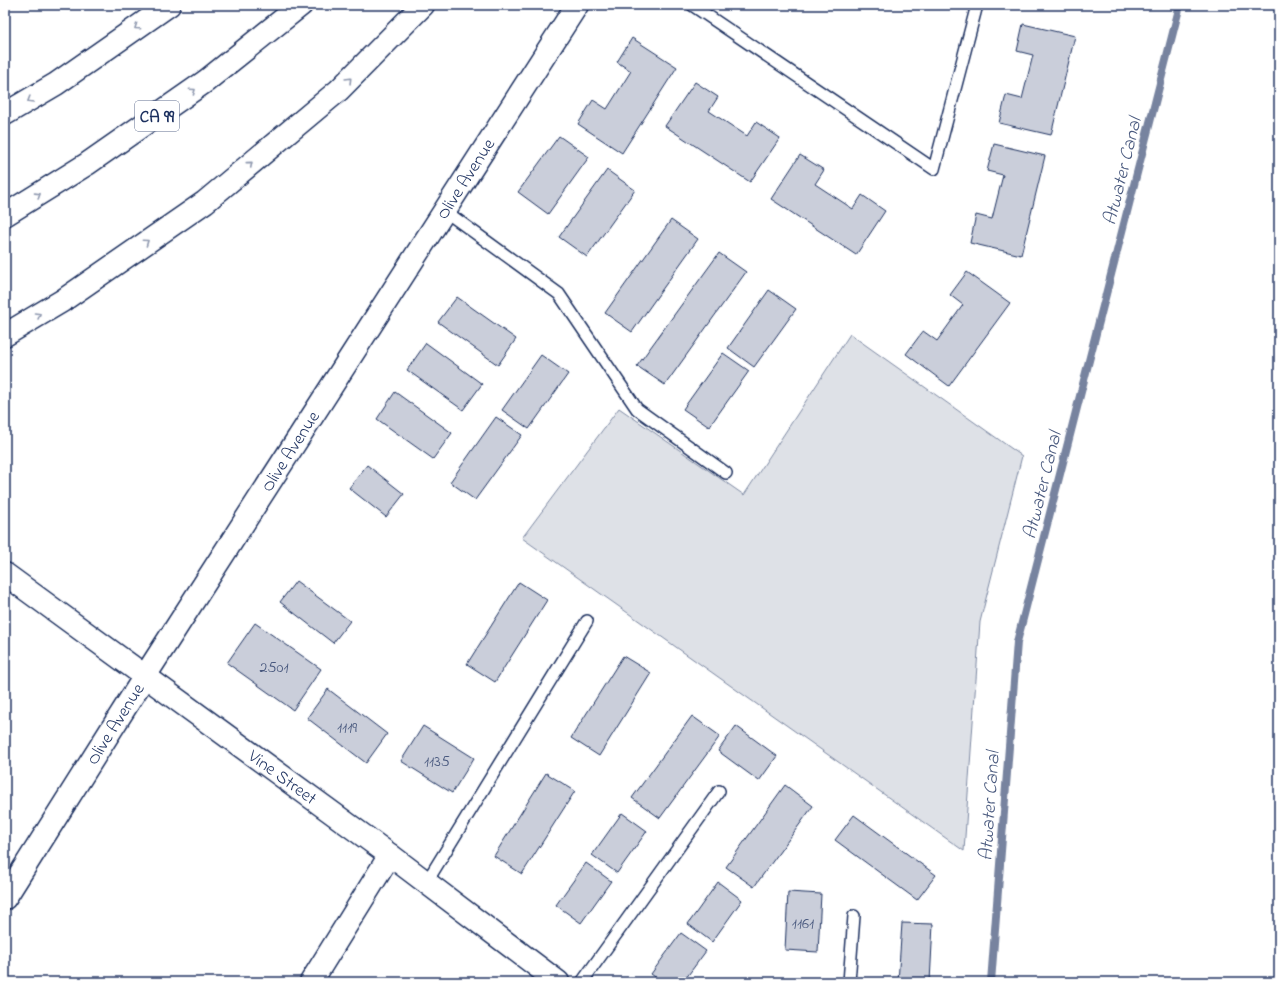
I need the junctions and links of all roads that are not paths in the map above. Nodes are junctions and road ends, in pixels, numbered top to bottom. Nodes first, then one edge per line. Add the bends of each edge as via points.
1 (169, 5) edge
2 (301, 5) edge
3 (423, 5) edge
4 (577, 5) edge
5 (692, 5) edge
6 (977, 5) edge
7 (5, 114) edge
8 (445, 211) junction
9 (5, 215) edge
10 (5, 335) edge
11 (726, 473) dead end
12 (5, 574) edge
13 (587, 621) dead end
14 (144, 676) junction
15 (719, 791) dead end
16 (390, 855) junction
17 (426, 883) junction
18 (5, 898) edge
19 (854, 916) dead end
20 (311, 982) edge
21 (558, 982) edge
22 (582, 982) edge
23 (849, 982) edge

1 -> 7 main road via 56,84
9 -> 2 main road, CA 99 via 87,164 206,82
10 -> 3 main road via 62,301 205,202 339,90
4 - 8 main road, Olive Avenue
5 - 6 lane via 934,169
8 - 11 lane via 559,294 637,409
8 - 14 main road, Olive Avenue
12 - 14 main road, Vine Street
13 - 17 lane
14 - 16 main road, Vine Street
14 - 18 main road, Olive Avenue
15 - 22 lane
16 - 17 main road, Vine Street
16 - 20 main road
17 - 21 main road, Vine Street
19 - 23 lane

